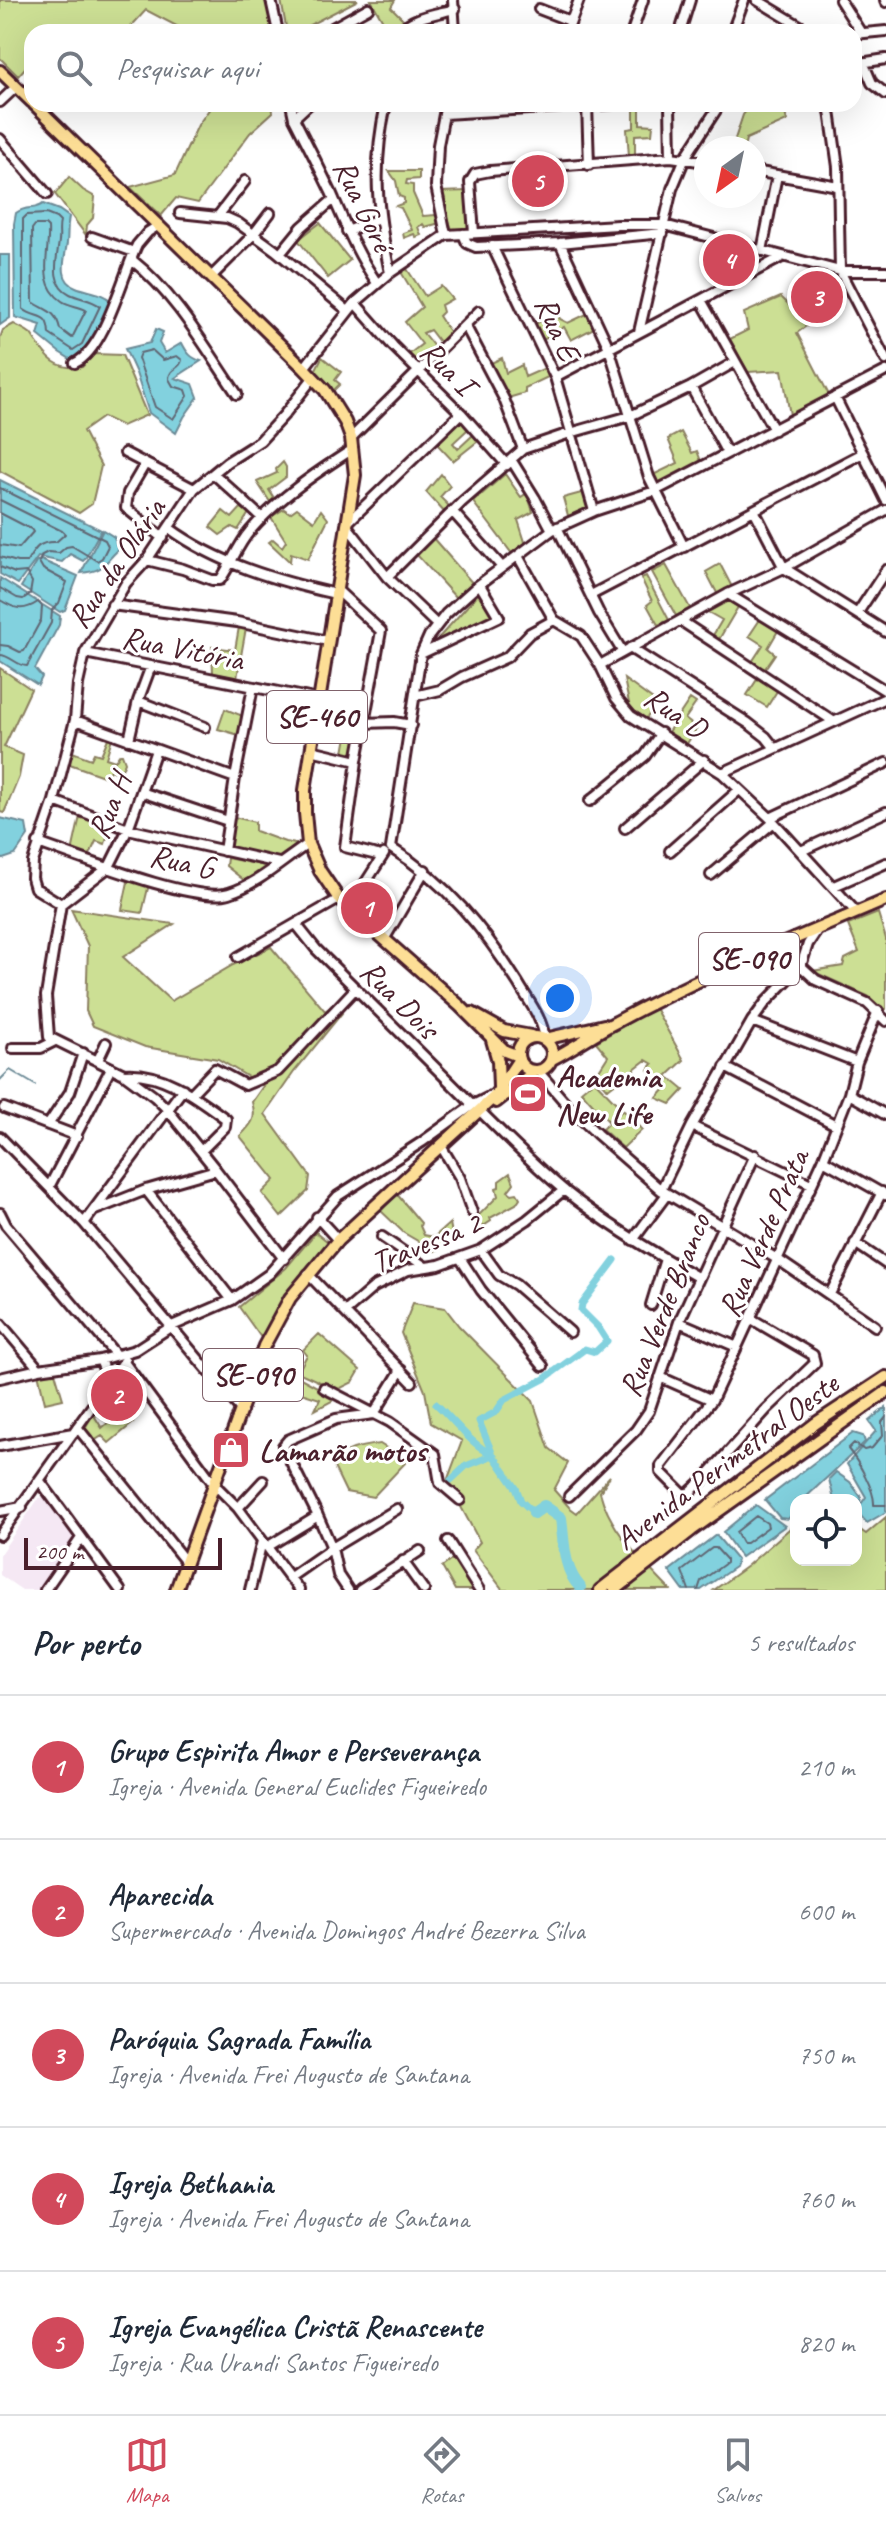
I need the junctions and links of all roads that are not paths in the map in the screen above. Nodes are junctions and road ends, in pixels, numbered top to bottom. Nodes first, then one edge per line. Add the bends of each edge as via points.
1 (271, 0) edge
2 (579, 0) edge
3 (643, 0) edge
4 (690, 0) edge
5 (744, 0) edge
6 (757, 0) edge
7 (839, 2) edge
8 (454, 5) edge
9 (368, 8) dead end
10 (539, 9) dead end
11 (570, 21) junction
12 (276, 24) edge
13 (339, 24) edge
14 (408, 24) edge
15 (569, 24) edge
16 (635, 24) edge
17 (682, 24) edge
18 (735, 24) edge
19 (797, 24) edge
20 (852, 24) edge
21 (886, 31) edge
22 (862, 34) edge
23 (886, 59) edge
24 (862, 63) edge
25 (862, 68) edge
26 (0, 71) edge
27 (16, 87) junction
28 (886, 94) edge
29 (24, 95) edge
30 (0, 102) edge
31 (42, 112) edge
32 (293, 112) edge
33 (300, 112) edge
34 (384, 112) edge
35 (476, 112) edge
36 (587, 112) edge
37 (670, 112) edge
38 (715, 112) edge
39 (830, 112) edge
40 (444, 114) joint
41 (294, 118) junction
42 (0, 139) edge
43 (671, 157) junction
44 (685, 158) junction
45 (694, 160) edge
46 (589, 165) junction
47 (766, 173) edge
48 (777, 175) junction
49 (245, 181) dead end
50 (838, 186) junction
51 (47, 194) dead end
52 (334, 199) junction
53 (180, 213) dead end
54 (270, 213) dead end
55 (218, 216) junction
56 (379, 219) junction
57 (159, 225) junction
58 (664, 229) junction
59 (347, 231) junction
60 (474, 233) junction
61 (463, 234) junction
62 (253, 235) junction
63 (446, 235) junction
64 (92, 237) dead end
65 (560, 243) junction
66 (492, 246) junction
67 (762, 251) junction
68 (280, 254) junction
69 (133, 256) junction
70 (782, 257) junction
71 (840, 271) junction
72 (886, 271) edge
73 (390, 273) junction
74 (211, 277) junction
75 (377, 283) junction
76 (701, 300) junction
77 (355, 303) junction
78 (348, 311) junction
79 (479, 311) dead end
80 (465, 325) junction
81 (639, 332) junction
82 (609, 348) junction
83 (886, 360) edge
84 (735, 362) junction
85 (75, 363) dead end
86 (304, 368) junction
87 (419, 369) junction
88 (886, 371) edge
89 (555, 377) junction
90 (313, 378) junction
91 (691, 387) junction
92 (237, 394) dead end
93 (835, 397) junction
94 (461, 413) junction
95 (630, 416) junction
96 (774, 430) junction
97 (570, 433) junction
98 (352, 443) junction
99 (523, 449) junction
100 (125, 453) dead end
101 (727, 453) junction
102 (863, 453) junction
103 (509, 463) junction
104 (145, 464) junction
105 (214, 474) junction
106 (194, 489) junction
107 (655, 491) junction
108 (886, 500) edge
109 (754, 510) junction
110 (886, 510) edge
111 (452, 511) junction
112 (594, 511) junction
113 (262, 518) junction
114 (348, 524) junction
115 (169, 528) junction
116 (554, 529) junction
117 (163, 538) junction
118 (684, 547) junction
119 (518, 556) junction
120 (147, 560) junction
121 (230, 562) junction
122 (502, 567) junction
123 (784, 568) junction
124 (886, 570) edge
125 (387, 577) junction
126 (480, 585) junction
127 (337, 592) junction
128 (728, 594) junction
129 (591, 595) junction
130 (112, 605) junction
131 (857, 614) junction
132 (554, 620) junction
133 (681, 621) junction
134 (437, 625) junction
135 (886, 632) edge
136 (328, 641) junction
137 (626, 650) junction
138 (85, 653) junction
139 (421, 654) junction
140 (600, 665) junction
141 (151, 666) junction
142 (253, 687) junction
143 (886, 691) edge
144 (415, 696) junction
145 (886, 698) edge
146 (319, 700) junction
147 (138, 701) junction
148 (75, 720) junction
149 (833, 721) junction
150 (364, 723) junction
151 (411, 725) junction
152 (205, 727) dead end
153 (661, 733) junction
154 (129, 740) junction
155 (774, 747) junction
156 (156, 750) junction
157 (311, 750) junction
158 (704, 760) junction
159 (357, 761) junction
160 (886, 763) edge
161 (722, 773) junction
162 (235, 778) junction
163 (739, 790) junction
164 (141, 792) junction
165 (54, 801) junction
166 (590, 801) dead end
167 (886, 812) edge
168 (772, 820) junction
169 (228, 821) junction
170 (625, 828) dead end
171 (128, 829) junction
172 (38, 843) junction
173 (308, 844) junction
174 (391, 848) junction
175 (224, 851) junction
176 (670, 851) dead end
177 (801, 851) junction
178 (381, 856) junction
179 (279, 863) junction
180 (886, 863) edge
181 (109, 867) junction
182 (425, 870) junction
183 (711, 875) dead end
184 (834, 886) junction
185 (339, 899) junction
186 (886, 900) edge
187 (61, 904) junction
188 (350, 907) junction
189 (856, 912) junction
190 (296, 924) junction
191 (820, 926) junction
192 (385, 938) junction
193 (772, 947) junction
194 (238, 957) dead end
195 (801, 966) junction
196 (355, 989) junction
197 (460, 1006) junction
198 (878, 1011) junction
199 (752, 1021) junction
200 (886, 1021) edge
201 (614, 1023) junction
202 (531, 1036) junction
203 (491, 1038) junction
204 (52, 1039) junction
205 (545, 1039) junction
206 (106, 1043) dead end
207 (13, 1048) dead end
208 (83, 1053) junction
209 (518, 1058) junction
210 (552, 1059) junction
211 (98, 1060) junction
212 (857, 1062) junction
213 (725, 1067) junction
214 (111, 1068) junction
215 (537, 1071) junction
216 (124, 1074) junction
217 (187, 1092) junction
218 (499, 1093) junction
219 (849, 1094) junction
220 (4, 1108) dead end
221 (167, 1109) junction
222 (478, 1111) junction
223 (886, 1115) edge
224 (48, 1125) junction
225 (836, 1125) junction
226 (692, 1126) junction
227 (77, 1136) junction
228 (0, 1137) edge
229 (441, 1146) junction
230 (201, 1151) junction
231 (755, 1155) junction
232 (823, 1160) junction
233 (216, 1170) junction
234 (811, 1184) junction
235 (49, 1187) junction
236 (146, 1190) junction
237 (564, 1190) junction
238 (664, 1192) junction
239 (884, 1193) edge
240 (94, 1210) junction
241 (472, 1212) dead end
242 (0, 1213) edge
243 (317, 1217) junction
244 (84, 1223) junction
245 (721, 1226) junction
246 (4, 1228) edge
247 (382, 1237) dead end
248 (338, 1240) junction
249 (633, 1240) junction
250 (855, 1243) junction
251 (481, 1250) junction
252 (460, 1258) junction
253 (284, 1259) junction
254 (665, 1259) junction
255 (777, 1259) junction
256 (886, 1264) edge
257 (424, 1266) junction
258 (308, 1274) junction
259 (699, 1278) junction
260 (830, 1294) junction
261 (232, 1300) junction
262 (651, 1305) dead end
263 (345, 1312) junction
264 (750, 1318) junction
265 (679, 1322) junction
266 (0, 1323) edge
267 (172, 1326) junction
268 (875, 1326) dead end
269 (570, 1332) dead end
270 (737, 1347) junction
271 (120, 1359) junction
272 (100, 1360) junction
273 (543, 1366) dead end
274 (39, 1369) junction
275 (401, 1370) junction
276 (660, 1377) junction
277 (886, 1377) edge
278 (0, 1378) edge
279 (109, 1381) junction
280 (412, 1382) dead end
281 (324, 1388) dead end
282 (886, 1392) edge
283 (712, 1400) junction
284 (242, 1411) junction
285 (374, 1414) junction
286 (75, 1430) junction
287 (0, 1446) edge
288 (40, 1481) junction
289 (263, 1481) dead end
290 (214, 1484) junction
291 (569, 1496) dead end
292 (460, 1500) dead end
293 (22, 1507) junction
294 (238, 1508) junction
295 (397, 1509) dead end
296 (0, 1511) edge
297 (318, 1516) junction
298 (0, 1535) edge
299 (81, 1538) junction
300 (448, 1541) dead end
301 (265, 1544) junction
302 (332, 1548) junction
303 (420, 1551) dead end
304 (185, 1561) junction
305 (403, 1561) junction
306 (289, 1578) junction
307 (45, 1590) edge
308 (120, 1590) edge
309 (176, 1590) edge
310 (250, 1590) edge
311 (299, 1590) edge
312 (348, 1590) edge
313 (360, 1590) edge
314 (424, 1590) edge
315 (479, 1590) edge
316 (600, 1590) edge
317 (615, 1590) edge

1 - 12 street
2 - 11 street
3 - 16 street
4 - 17 street
5 - 18 street
6 - 19 street
7 - 20 street
8 - 14 street
9 - 13 street
10 - 11 street
11 - 15 street
21 - 22 street
23 - 24 street
25 - 28 street
26 - 27 main road, SE-460
27 - 29 main road, SE-460
27 - 30 street
31 - 57 main road, SE-460
32 - 41 street, Rua Goré
33 - 41 street
34 - 56 street via 377,152
35 - 40 street
36 - 46 street
37 - 43 street
38 - 44 street
39 - 50 street
40 - 63 street via 436,186
41 - 52 street, Rua Goré
42 - 51 street
43 - 44 street
43 - 46 street
44 - 45 street
44 - 58 street
46 - 60 street via 475,174 470,182
47 - 48 street
48 - 50 street
48 - 67 street
49 - 55 street
50 - 71 street
52 - 59 street, Rua Goré
52 - 68 street
53 - 55 street
54 - 62 street
55 - 62 street
56 - 59 street
56 - 73 street
57 - 69 street
57 - 74 main road, SE-460
58 - 60 street
58 - 65 street
58 - 67 street
58 - 81 street
59 - 75 street, Rua Goré
60 - 61 street
61 - 63 street
61 - 66 street via 470,246
62 - 68 street
62 - 74 street
63 - 73 street
64 - 69 street
65 - 66 street
65 - 82 street, Rua E
66 - 89 street, Rua E
67 - 70 street
68 - 78 street
69 - 85 street via 99,339
69 - 92 street via 186,318
70 - 71 street
70 - 76 street
71 - 72 street
71 - 83 street
73 - 75 street
74 - 86 main road, SE-460
75 - 77 street
76 - 81 street
76 - 84 street
77 - 78 street
77 - 87 street, Rua I
78 - 86 street
79 - 80 street
80 - 87 street
80 - 99 street
81 - 82 street
82 - 89 street
82 - 95 street
84 - 91 street
84 - 96 street
86 - 90 main road, SE-460
87 - 94 street, Rua I
87 - 98 street
88 - 93 street
89 - 97 street, Rua E
90 - 98 main road, SE-460 via 336,407
90 - 105 street, Rua da Olária via 266,436
91 - 95 street
91 - 101 street
93 - 96 street
93 - 102 street
94 - 103 street, Rua I
94 - 114 street
95 - 97 street
95 - 107 street
96 - 101 street
97 - 99 street
97 - 112 street, Rua E
98 - 113 street
98 - 114 main road, SE-460 via 355,475
99 - 103 street
100 - 104 street
101 - 107 street
102 - 108 street
102 - 109 street
103 - 111 street
103 - 116 street, Rua I
104 - 106 street
104 - 117 street via 128,493 126,508
105 - 106 street, Rua da Olária
105 - 113 street
106 - 115 street, Rua da Olária
107 - 112 street
107 - 118 street
109 - 118 street
109 - 123 street
110 - 123 street
111 - 122 street
111 - 125 street
112 - 116 street
113 - 121 street
114 - 125 street
114 - 127 main road, SE-460
115 - 117 street, Rua da Olária
115 - 121 street
116 - 119 street
116 - 129 street, Rua I
117 - 120 street, Rua da Olária
118 - 129 street
119 - 122 street
119 - 132 street, Rua D
120 - 121 street via 218,581
120 - 130 street, Rua da Olária
121 - 127 street
122 - 126 street
123 - 128 street
123 - 131 street
124 - 131 street
125 - 134 street
126 - 134 street
126 - 139 street via 499,617
127 - 136 main road, SE-460
127 - 150 street via 381,631
128 - 133 street
128 - 143 street
129 - 137 street, Rua I
130 - 136 street
130 - 138 street, Rua da Olária
131 - 135 street
132 - 140 street, Rua D via 581,636
132 - 144 street via 530,633 507,657 440,690
133 - 137 street
133 - 149 street
134 - 139 street
136 - 146 main road, SE-460
137 - 140 street
137 - 155 street via 748,723
138 - 141 street, Rua Vitória
138 - 148 street, Rua da Olária
139 - 144 street
140 - 153 street, Rua D via 631,716
141 - 142 street, Rua Vitória
141 - 147 street
142 - 146 street, Rua Vitória
142 - 162 street
144 - 151 street
145 - 149 street
146 - 157 main road, SE-460
147 - 152 street
147 - 154 street
148 - 154 street
148 - 165 street, Rua da Olária
149 - 155 street
150 - 151 street
150 - 159 street
151 - 174 street
153 - 158 street, Rua D
153 - 166 street via 645,756
154 - 156 street
155 - 161 street
156 - 162 street
156 - 164 street, Rua H
157 - 159 street
157 - 173 main road, SE-460 via 304,803
158 - 161 street, Rua D
158 - 170 street
159 - 178 street via 345,847
160 - 168 street
161 - 163 street, Rua D
162 - 169 street
163 - 168 street, Rua D
163 - 176 street
164 - 169 street
164 - 171 street, Rua H
165 - 171 street
165 - 172 street, Rua da Olária
167 - 177 street
168 - 177 street, Rua D
168 - 183 street
169 - 175 street
171 - 175 street
171 - 181 street, Rua H
172 - 181 street, Rua G
172 - 187 street, Rua da Olária via 34,886
173 - 179 street, Rua G
173 - 185 main road, SE-460
174 - 178 street
174 - 182 street
175 - 179 street
177 - 184 street, Rua D
178 - 188 street
179 - 181 street, Rua G via 247,886 220,895
180 - 184 street
181 - 187 street, Rua H
182 - 192 street
182 - 205 street via 497,949 539,1018
184 - 189 street, Rua D
185 - 188 main road, SE-460
185 - 190 street
186 - 189 main road, SE-090
187 - 204 street via 46,996
188 - 192 main road, SE-460
189 - 191 main road, SE-090
190 - 194 street
190 - 196 street, Rua Dois
191 - 193 main road, SE-090
191 - 195 street
192 - 197 main road, SE-460
193 - 195 street
193 - 201 main road, SE-090
195 - 198 street via 816,980
195 - 199 street
196 - 217 street via 278,1071 245,1085 215,1069
196 - 222 street, Rua Dois
197 - 202 main road, SE-460 via 504,1031
197 - 203 main road, SE-460
198 - 200 street
198 - 212 street, Rua Verde Prata
199 - 212 street
199 - 213 street
201 - 205 main road, SE-090
201 - 210 main road, SE-090
202 - 205 main road
202 - 209 main road via 519,1046
203 - 209 main road, SE-460
203 - 218 main road
204 - 207 street via 41,1048
204 - 208 street
205 - 210 main road
206 - 211 street
208 - 211 street
208 - 224 street via 70,1092
209 - 215 main road
209 - 218 main road, SE-090
210 - 215 main road
211 - 214 street
212 - 219 street, Rua Verde Prata
213 - 225 street
213 - 226 street
214 - 216 street
214 - 227 street
215 - 222 main road, SE-090
215 - 238 street via 588,1126
216 - 217 street via 152,1076
216 - 221 street
217 - 221 street
217 - 230 street via 227,1121
218 - 222 main road, SE-090
219 - 223 street
219 - 225 street, Rua Verde Prata
220 - 224 street
221 - 230 street
221 - 240 street
222 - 229 main road, SE-090
222 - 237 street, Rua Dois
222 - 243 street via 354,1184
224 - 227 street
225 - 232 street, Rua Verde Prata
226 - 231 street
226 - 238 street
227 - 235 street
228 - 235 street
229 - 241 street
229 - 248 main road, SE-090
230 - 233 street
231 - 234 street
231 - 245 street, Rua Verde Branco
232 - 234 street, Rua Verde Prata
232 - 239 street
233 - 236 street
233 - 253 street
234 - 255 street, Rua Verde Prata
235 - 244 street
236 - 240 street
236 - 261 street
237 - 249 street, Rua Dois
237 - 251 street, Travessa 2
238 - 245 street
238 - 249 street
239 - 250 street
240 - 244 street
242 - 246 street
243 - 248 street
243 - 253 street
244 - 267 street
245 - 255 street
245 - 259 street, Rua Verde Branco
246 - 271 street
247 - 257 street
248 - 258 main road, SE-090
249 - 254 street, Rua Dois
250 - 256 street
250 - 260 street
251 - 252 street, Travessa 2
251 - 269 street via 499,1275
252 - 257 street, Travessa 2
252 - 273 street
253 - 261 street
254 - 259 street, Rua Dois
254 - 262 street
255 - 260 street
255 - 264 street, Rua Verde Prata
257 - 263 street, Travessa 2 via 386,1280
258 - 263 street
258 - 284 main road, SE-090 via 271,1330
259 - 265 street, Rua Verde Branco
260 - 268 street
261 - 267 street
263 - 275 street
264 - 270 street, Rua Verde Prata
264 - 283 street, Rua Verde Prata via 816,1360 689,1493 682,1493 661,1472
265 - 270 street
265 - 276 street, Rua Verde Branco
266 - 274 street
267 - 271 street
267 - 284 street
270 - 283 street, Rua Verde Prata
271 - 272 street
271 - 279 street
271 - 290 street
272 - 274 street
272 - 279 street
274 - 278 street
275 - 280 street
275 - 285 street
276 - 283 street
276 - 291 street, Rua Verde Branco via 642,1423
277 - 316 main road, Avenida Perimetral Oeste via 816,1423
279 - 286 street
281 - 285 street
282 - 317 main road, Avenida Perimetral Oeste
284 - 290 main road, SE-090
285 - 292 street via 435,1454 440,1483
285 - 297 street via 336,1419 283,1446
286 - 287 street
286 - 288 street
286 - 304 street
288 - 293 street
288 - 299 street
289 - 294 street
290 - 294 street
290 - 304 main road, SE-090
293 - 296 street
293 - 298 street
294 - 301 street
295 - 302 street
297 - 301 street
297 - 302 street
299 - 307 street
299 - 308 street
300 - 315 street
301 - 306 street
301 - 310 street
302 - 306 street
302 - 312 street via 338,1575
303 - 305 street
304 - 309 main road, SE-090
305 - 313 street
305 - 314 street
306 - 311 street

